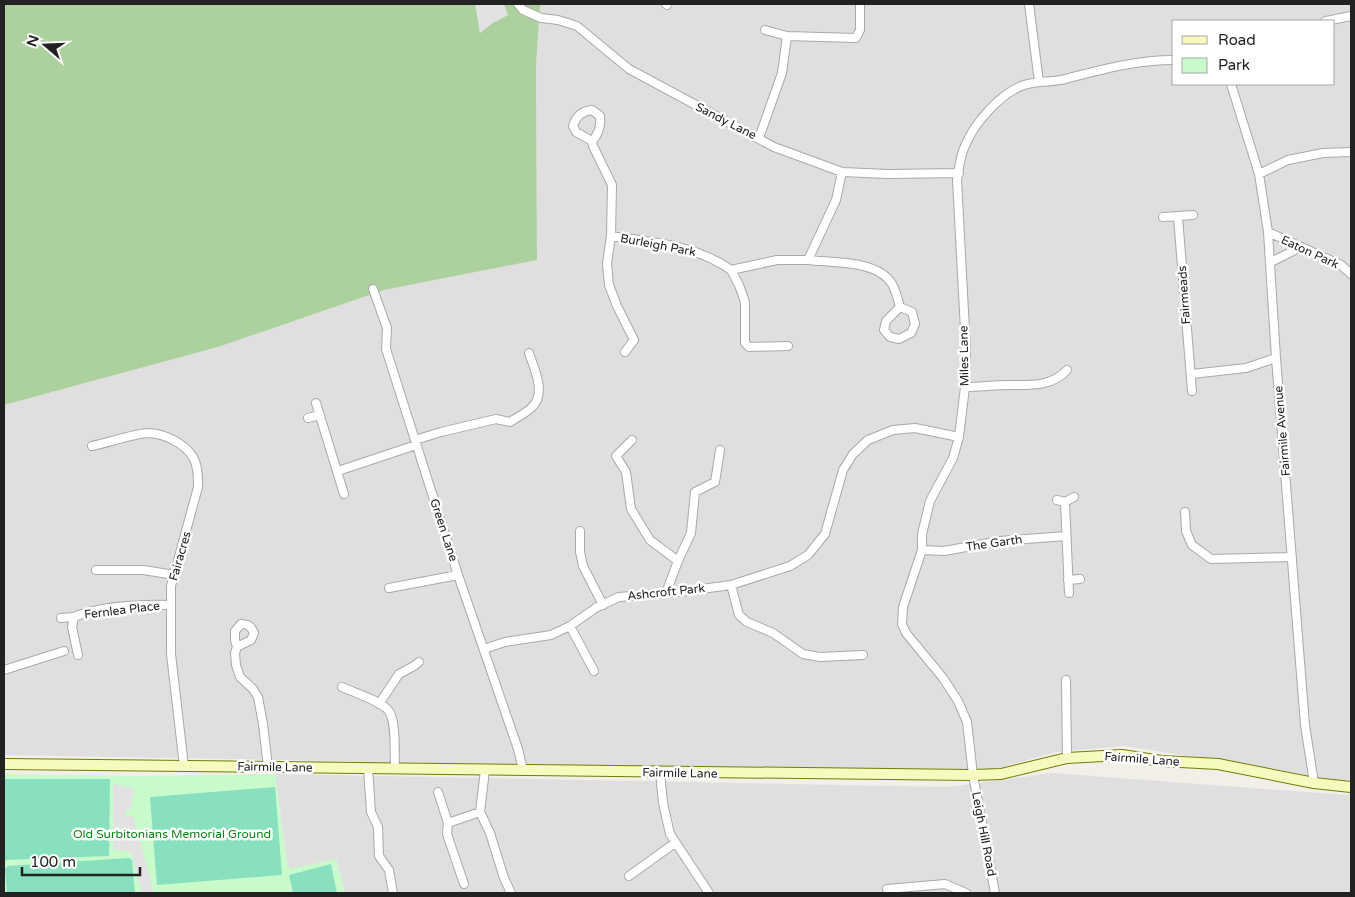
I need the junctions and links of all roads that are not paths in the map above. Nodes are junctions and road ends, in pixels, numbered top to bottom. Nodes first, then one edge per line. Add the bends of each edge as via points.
1 (518, 4) edge
2 (860, 4) edge
3 (1029, 4) edge
4 (1351, 16) edge
5 (1331, 20) edge
6 (765, 30) dead end
7 (787, 36) junction
8 (1172, 60) edge
9 (1039, 82) junction
10 (1231, 85) edge
11 (759, 138) junction
12 (592, 141) dead end
13 (1351, 152) edge
14 (842, 172) junction
15 (958, 173) junction
16 (1259, 174) junction
17 (1193, 215) dead end
18 (1163, 217) dead end
19 (1178, 217) junction
20 (1268, 232) junction
21 (610, 236) junction
22 (1302, 247) junction
23 (808, 260) junction
24 (1270, 262) junction
25 (731, 270) junction
26 (1351, 274) edge
27 (373, 288) dead end
28 (900, 307) junction
29 (788, 346) dead end
30 (625, 352) dead end
31 (529, 353) dead end
32 (1276, 358) junction
33 (1067, 370) dead end
34 (1192, 374) junction
35 (965, 387) junction
36 (1192, 391) dead end
37 (316, 403) dead end
38 (320, 415) junction
39 (308, 418) dead end
40 (960, 437) junction
41 (632, 440) dead end
42 (415, 443) junction
43 (92, 446) dead end
44 (720, 450) dead end
45 (338, 471) junction
46 (344, 494) dead end
47 (1074, 497) dead end
48 (1185, 512) dead end
49 (580, 532) dead end
50 (1066, 536) junction
51 (922, 550) junction
52 (1292, 557) junction
53 (678, 562) junction
54 (96, 570) dead end
55 (175, 574) junction
56 (458, 575) junction
57 (1080, 579) dead end
58 (1068, 580) junction
59 (731, 585) junction
60 (389, 588) dead end
61 (666, 593) junction
62 (1069, 593) dead end
63 (171, 605) junction
64 (603, 605) junction
65 (74, 617) junction
66 (61, 618) dead end
67 (570, 626) junction
68 (237, 647) dead end
69 (484, 649) junction
70 (64, 651) dead end
71 (78, 655) dead end
72 (863, 655) dead end
73 (419, 662) dead end
74 (4, 670) edge
75 (594, 671) dead end
76 (1066, 680) dead end
77 (342, 687) dead end
78 (379, 704) junction
79 (1067, 758) junction
80 (4, 764) edge
81 (184, 766) junction
82 (268, 767) junction
83 (368, 768) junction
84 (394, 768) junction
85 (485, 770) junction
86 (522, 770) junction
87 (660, 772) junction
88 (973, 775) junction
89 (1314, 783) junction
90 (1351, 787) edge
91 (438, 792) dead end
92 (480, 812) junction
93 (448, 823) junction
94 (675, 843) junction
95 (629, 876) dead end
96 (464, 884) dead end
97 (888, 889) dead end
98 (393, 893) edge
99 (511, 893) edge
100 (709, 893) edge
101 (966, 893) edge
102 (995, 893) edge

1 - 11 street, Sandy Lane via 523,10 541,18 577,26 628,69
2 - 7 street via 860,30 856,38
3 - 9 street
4 - 5 street
6 - 7 street
7 - 11 street via 782,73
8 - 9 street, Miles Lane via 1119,64 1060,81
9 - 15 street, Miles Lane via 1012,90 990,108 965,146
10 - 16 street, Fairmile Avenue
11 - 14 street, Sandy Lane via 774,147
12 - 21 street, Burleigh Park via 612,185
13 - 16 street via 1323,153 1288,160
14 - 15 street, Sandy Lane
14 - 23 street via 836,200
15 - 35 street, Miles Lane
16 - 20 street, Fairmile Avenue
17 - 19 street
18 - 19 street
19 - 34 street, Fairmeads
20 - 22 street, Eaton Park
20 - 24 street, Fairmile Avenue
21 - 25 street, Burleigh Park via 692,251 717,260
21 - 30 street, Burleigh Park via 609,286 634,340
22 - 24 street
22 - 26 street, Eaton Park via 1341,265
23 - 25 street via 777,260
23 - 28 street via 865,266 880,271 892,283
24 - 32 street, Fairmile Avenue
25 - 29 street via 745,302 746,342 749,347
27 - 42 street, Green Lane via 387,328 386,349
28 - 28 street via 912,312 915,324 911,333 899,339 890,337 884,330 886,321
31 - 42 street via 539,390 532,408 510,422 496,419 441,432
32 - 34 street via 1246,368
32 - 52 street, Fairmile Avenue
33 - 35 street via 1061,378 1029,386
34 - 36 street, Fairmeads
35 - 40 street, Miles Lane
37 - 38 street
38 - 39 street
38 - 45 street
40 - 51 street, Miles Lane via 953,458 930,501 922,534
40 - 59 street, Ashcroft Park via 915,428 893,430 868,440 853,454 843,470 824,534 808,555 790,566
41 - 53 street via 616,456 626,472 631,509 650,540
42 - 45 street
42 - 56 street, Green Lane
43 - 55 street, Fairacres via 148,433 165,436 193,457 198,487
44 - 53 street via 715,482 695,492 691,533
45 - 46 street
47 - 50 street via 1061,501
48 - 52 street via 1186,531 1192,545 1211,559
49 - 64 street via 583,566
50 - 51 street, The Garth via 1000,541 944,551
50 - 58 street
51 - 88 street, Miles Lane via 903,607 902,624 906,634 958,700 966,722
52 - 89 street, Fairmile Avenue via 1305,725
53 - 61 street
54 - 55 street
55 - 63 street, Fairacres
56 - 60 street
56 - 69 street, Green Lane
57 - 58 street
58 - 62 street
59 - 61 street, Ashcroft Park
59 - 72 street via 739,615 803,654 820,657
61 - 64 street, Ashcroft Park via 619,597
63 - 65 street, Fernlea Place via 87,611
63 - 81 street, Fairacres via 171,654
64 - 67 street, Ashcroft Park
65 - 66 street, Fernlea Place
65 - 71 street, Fernlea Place via 72,627
67 - 69 street, Ashcroft Park via 551,635 505,642
67 - 75 street
68 - 82 street via 236,665 240,677 258,697
69 - 86 street, Green Lane
70 - 74 street
73 - 78 street via 399,674
76 - 79 street
77 - 78 street
78 - 84 street via 389,711 393,720
79 - 88 street, Fairmile Lane via 1001,774
79 - 89 street, Fairmile Lane via 1122,755 1218,764
80 - 81 street, Fairmile Lane
81 - 82 street, Fairmile Lane
82 - 83 street, Fairmile Lane
83 - 84 street, Fairmile Lane
83 - 98 street via 371,812 378,827 379,856 389,870
84 - 85 street, Fairmile Lane
85 - 86 street, Fairmile Lane
85 - 92 street
86 - 87 street, Fairmile Lane
87 - 88 street, Fairmile Lane
87 - 94 street via 663,803
88 - 102 street, Leigh Hill Road
89 - 90 street, Fairmile Lane
91 - 93 street
92 - 93 street
92 - 99 street
93 - 96 street via 447,834
94 - 95 street
94 - 100 street
97 - 101 street via 945,884

